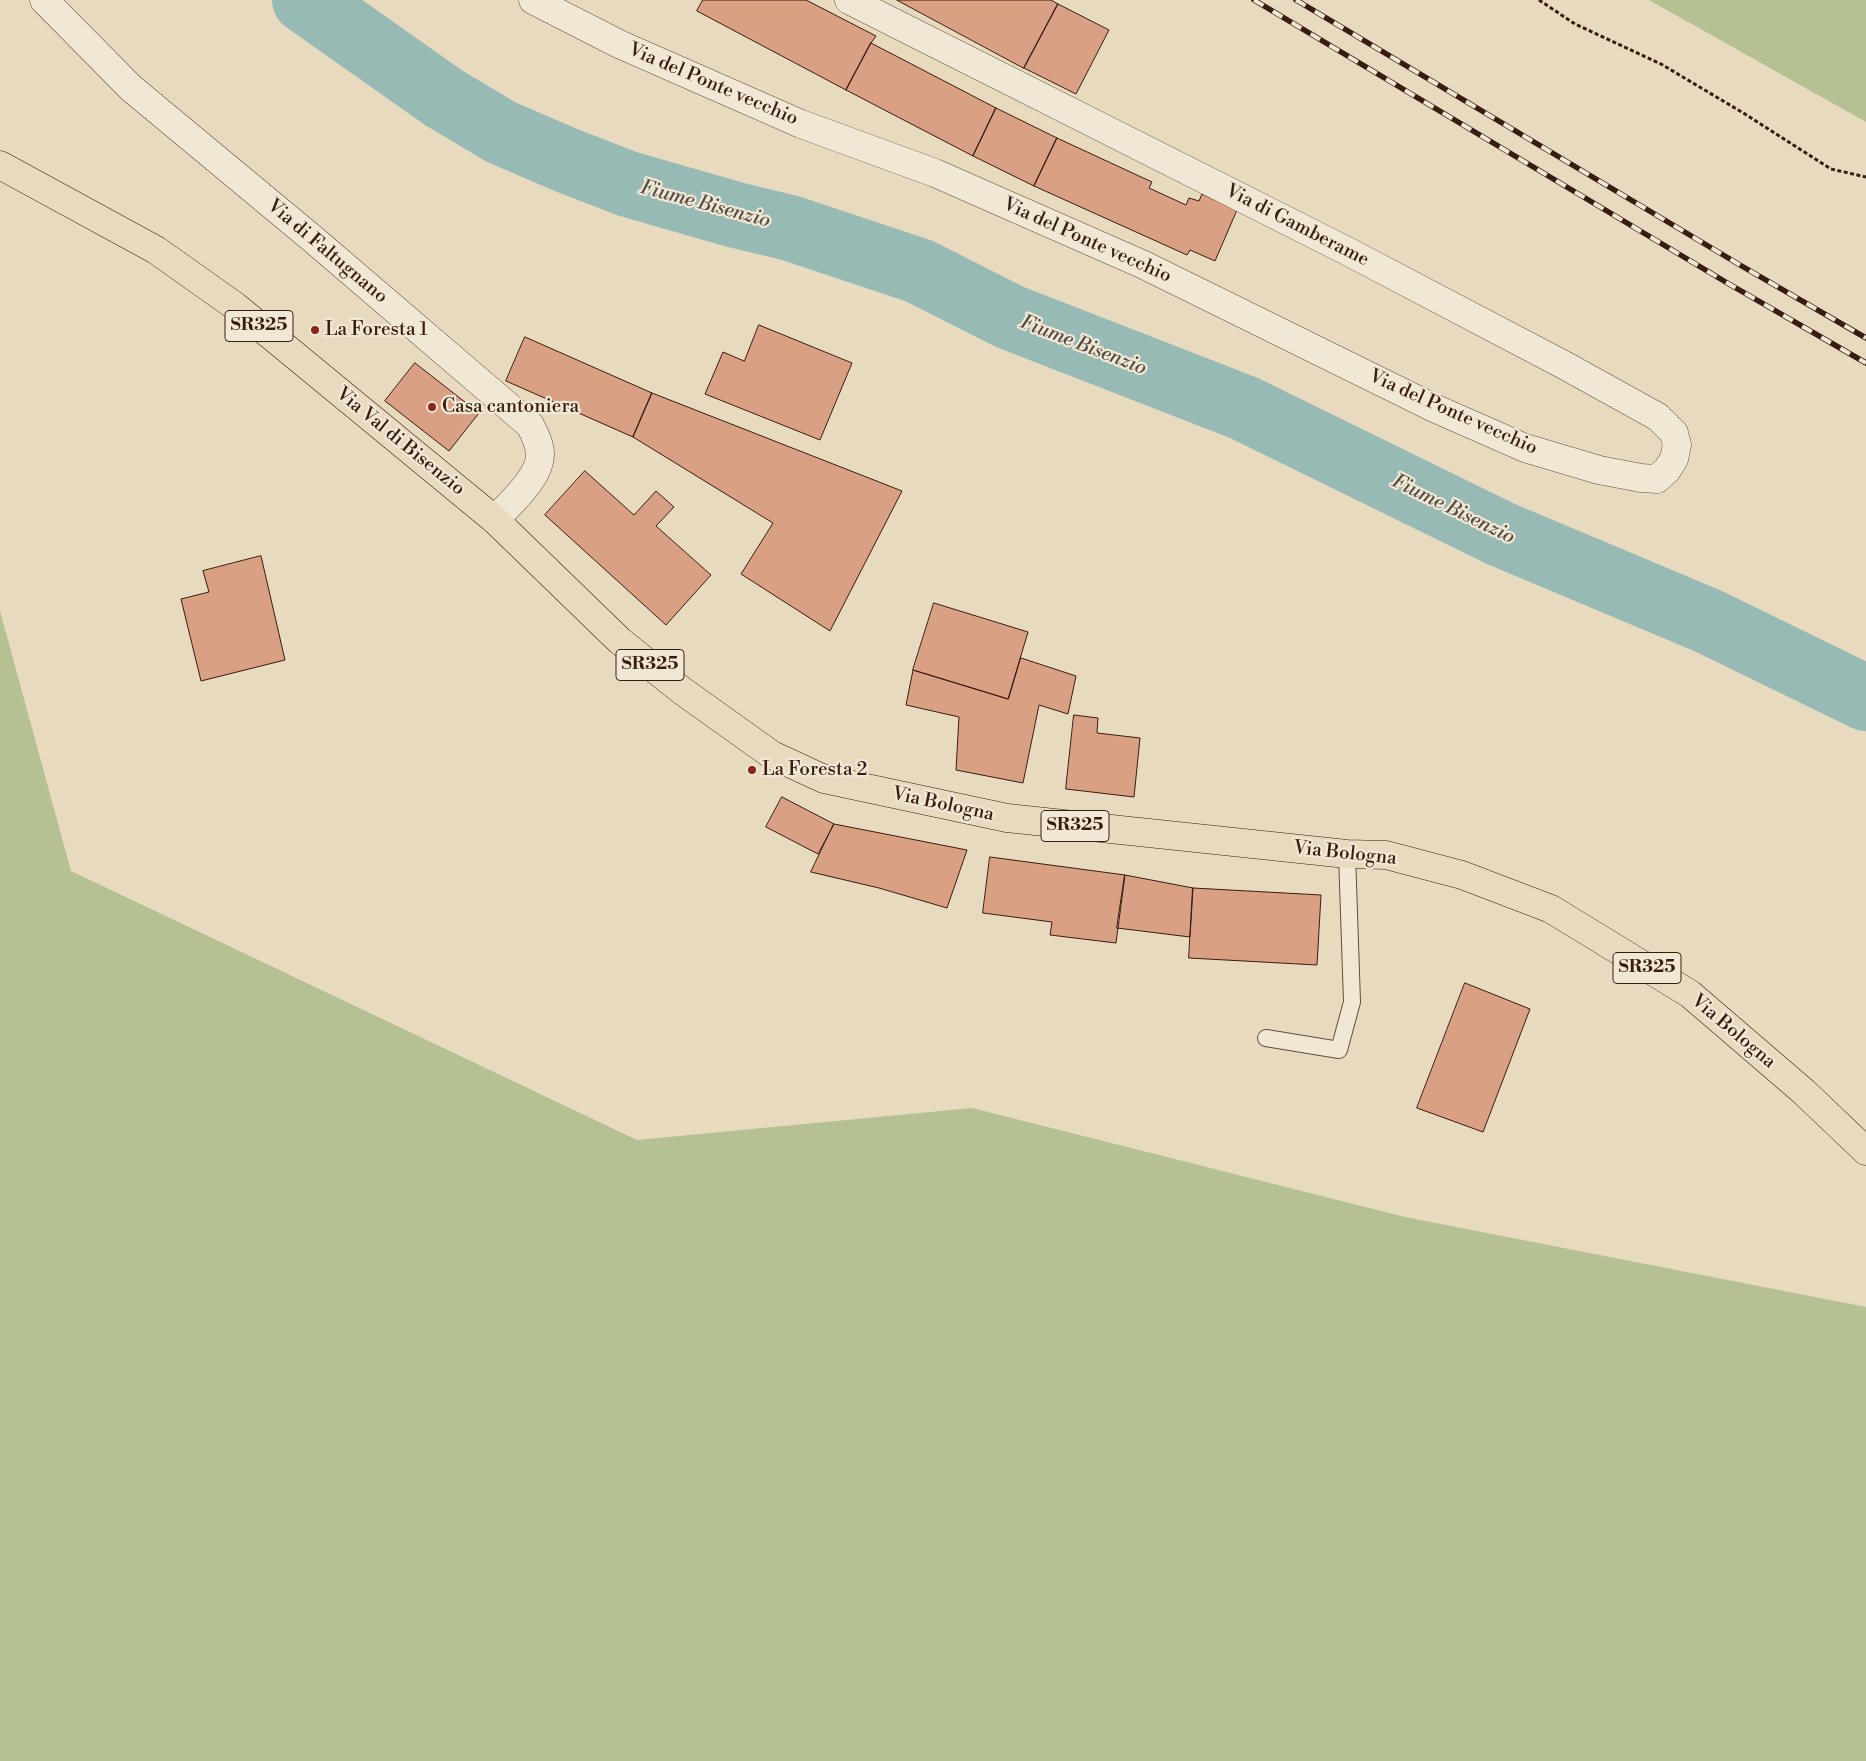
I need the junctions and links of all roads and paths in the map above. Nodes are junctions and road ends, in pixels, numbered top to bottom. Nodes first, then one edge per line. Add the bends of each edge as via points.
1 (44, 0) edge
2 (533, 0) edge
3 (849, 0) edge
4 (1539, 0) edge
5 (0, 165) edge
6 (1866, 177) edge
7 (1641, 478) joint
8 (495, 520) junction
9 (772, 755) joint
10 (1347, 854) junction
11 (1266, 1038) dead end
12 (1866, 1151) edge

1 - 8 street, Via di Faltugnano via 131,88 530,425 540,453 538,467
2 - 7 street, Via del Ponte vecchio via 619,44 801,124 935,173 1144,265 1434,408 1516,444 1551,457
3 - 7 street, Via di Gamberame via 1354,254 1658,417 1674,433 1677,445 1674,459 1657,478
4 - 6 path via 1575,24 1661,64 1831,169
5 - 8 main road, Via Val di Bisenzio / SR325 via 156,250 235,306
8 - 9 main road, Via Val di Bisenzio / SR325 via 620,641 681,690
9 - 10 main road, Via Bologna / SR325 via 824,779 1007,818
10 - 11 lane via 1352,1002 1340,1050
10 - 12 main road, Via Bologna / SR325 via 1386,855 1462,875 1551,909 1690,994 1804,1092

